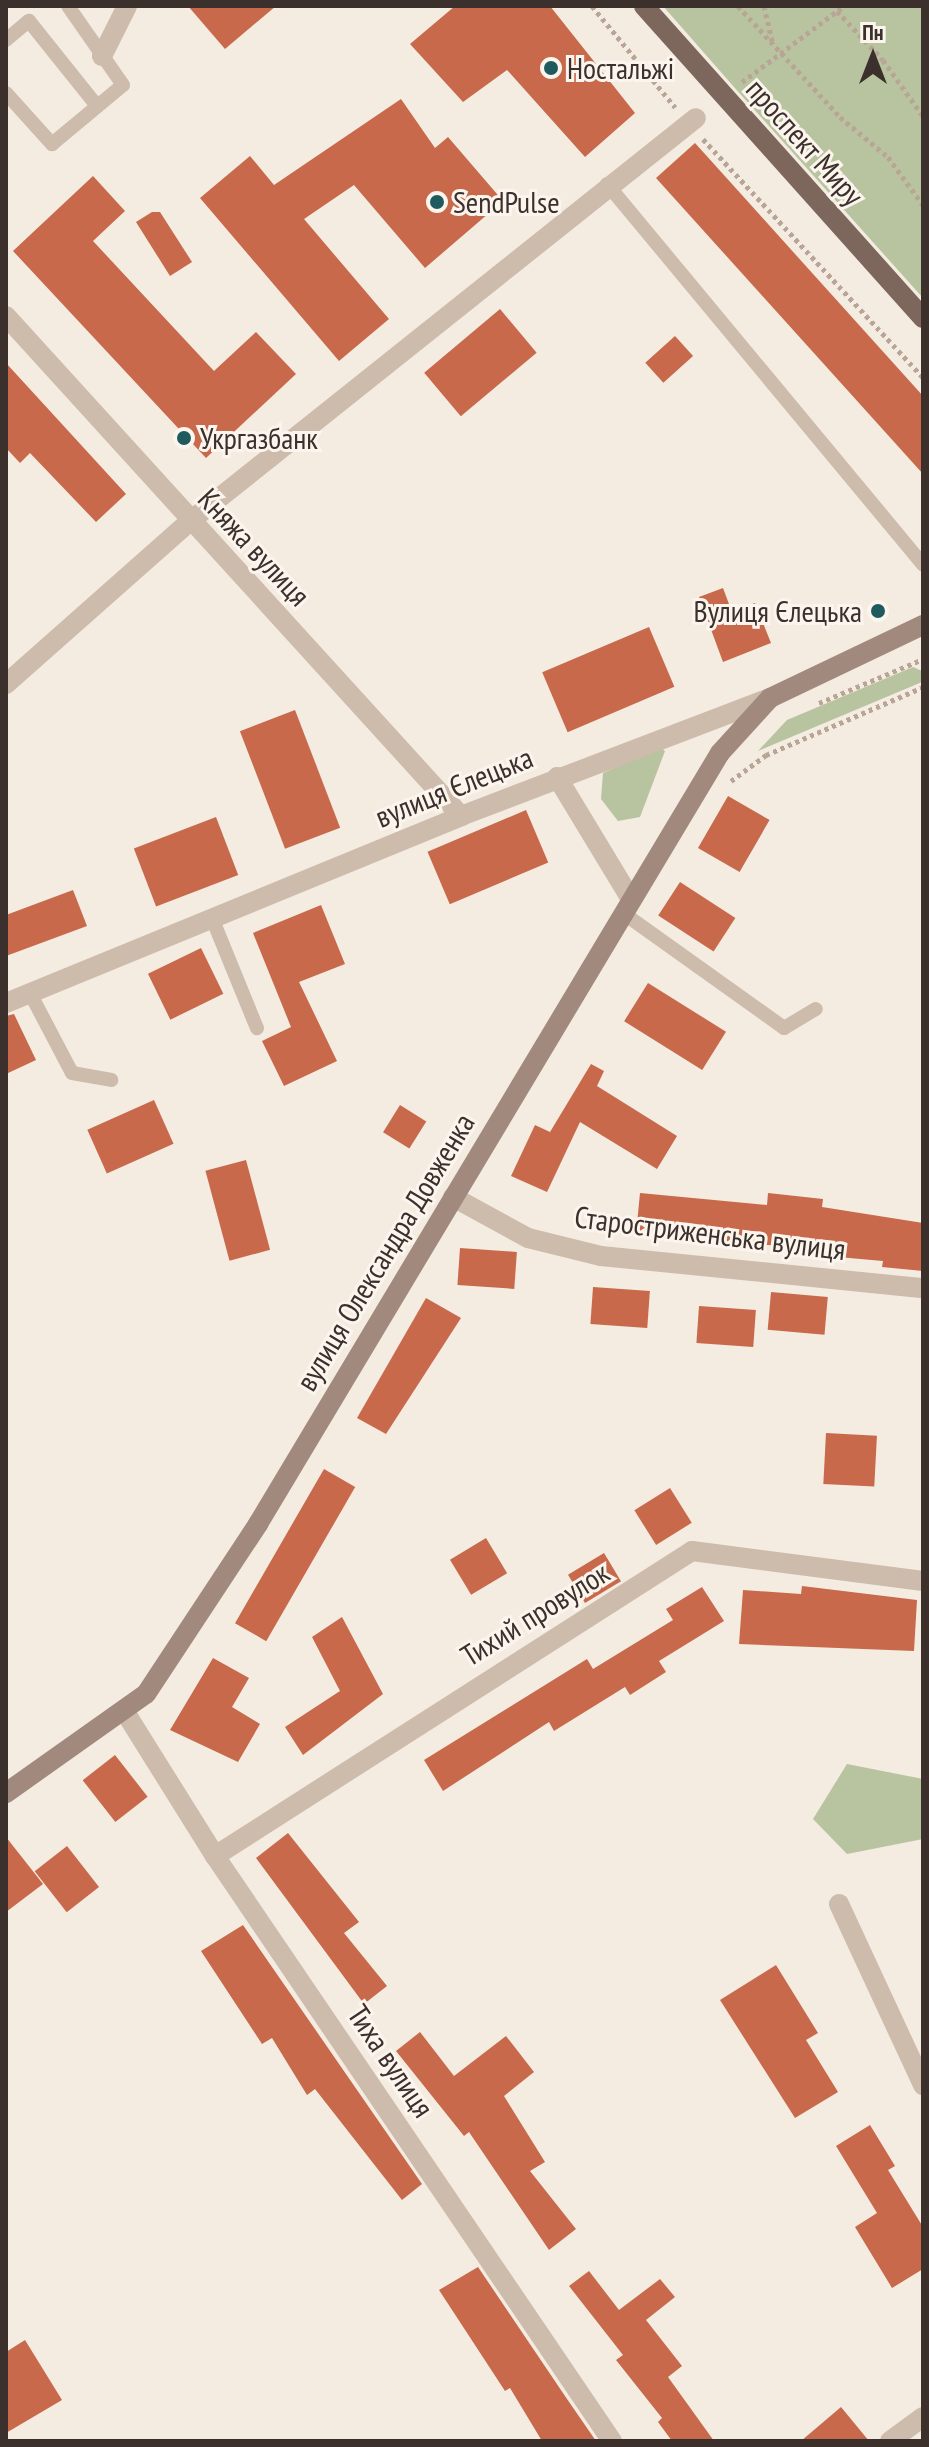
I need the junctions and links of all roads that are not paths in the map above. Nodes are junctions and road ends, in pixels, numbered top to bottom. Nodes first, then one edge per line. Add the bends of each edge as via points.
1 (68, 6) edge
2 (127, 6) edge
3 (644, 6) edge
4 (6, 40) edge
5 (102, 56) junction
6 (6, 93) edge
7 (97, 106) junction
8 (692, 119) road end
9 (607, 184) junction
10 (6, 316) edge
11 (923, 318) edge
12 (189, 522) junction
13 (923, 565) edge
14 (923, 625) edge
15 (6, 684) edge
16 (770, 698) junction
17 (557, 777) junction
18 (461, 816) junction
19 (627, 906) junction
20 (212, 918) junction
21 (30, 993) junction
22 (6, 1003) edge
23 (816, 1009) dead end
24 (257, 1028) dead end
25 (111, 1080) dead end
26 (453, 1197) junction
27 (923, 1288) edge
28 (923, 1581) edge
29 (125, 1712) junction
30 (6, 1793) edge
31 (215, 1856) junction
32 (839, 1904) dead end
33 (923, 2085) edge
34 (923, 2417) edge
35 (612, 2441) edge
36 (890, 2441) edge

1 - 5 lane
2 - 5 street
3 - 11 main road, проспект Миру
4 - 7 lane via 29,21
5 - 7 lane via 123,85
6 - 7 lane via 52,144
8 - 9 street
9 - 12 street
9 - 13 lane
10 - 12 street, Княжа вулиця
12 - 15 street
12 - 18 street, Княжа вулиця
14 - 16 main road, вулиця Єлецька
16 - 17 street, вулиця Єлецька
16 - 19 main road, вулиця Олександра Довженка via 720,753
17 - 18 street, вулиця Єлецька
17 - 19 street
18 - 20 street, вулиця Єлецька
19 - 23 lane via 784,1028
19 - 26 main road, вулиця Олександра Довженка
20 - 21 street, вулиця Єлецька
20 - 24 lane
21 - 22 street, вулиця Єлецька
21 - 25 lane via 72,1073
26 - 27 street, Старостриженська вулиця via 528,1238 601,1256
26 - 29 main road, вулиця Олександра Довженка via 258,1524 146,1694
28 - 31 street, Тихий провулок via 692,1551
29 - 30 main road, вулиця Олександра Довженка
29 - 31 street, Тиха вулиця
31 - 35 street, Тиха вулиця
32 - 33 street
34 - 36 street

